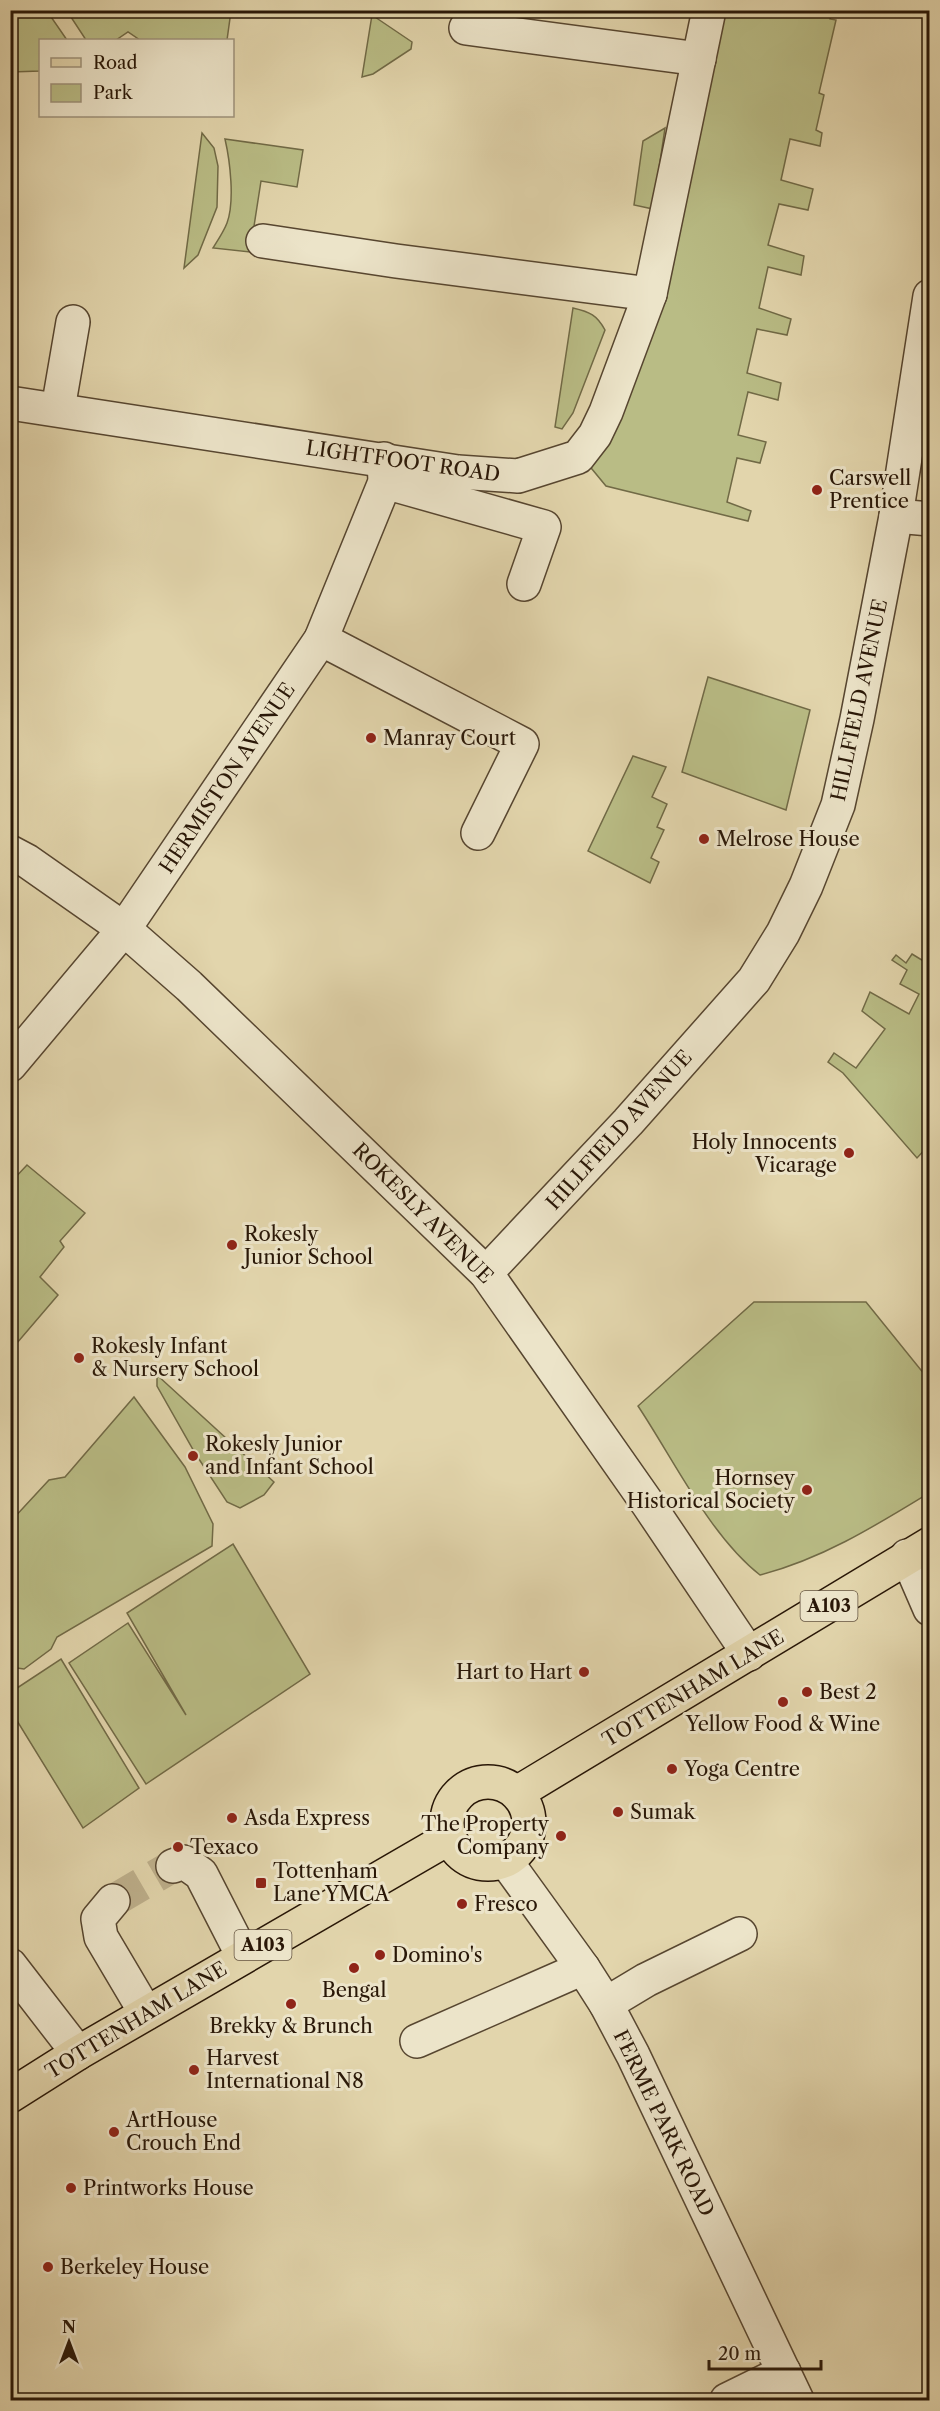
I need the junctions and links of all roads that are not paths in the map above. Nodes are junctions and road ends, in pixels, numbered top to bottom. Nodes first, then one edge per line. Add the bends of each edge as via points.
1 (709, 10) edge
2 (466, 28) dead end
3 (699, 59) junction
4 (263, 241) dead end
5 (650, 294) junction
6 (930, 296) edge
7 (73, 322) dead end
8 (10, 403) edge
9 (58, 409) junction
10 (384, 471) junction
11 (897, 516) junction
12 (930, 519) edge
13 (524, 584) dead end
14 (321, 639) junction
15 (478, 833) dead end
16 (10, 852) edge
17 (124, 929) junction
18 (10, 1065) edge
19 (486, 1273) junction
20 (918, 1550) edge
21 (930, 1609) edge
22 (749, 1654) junction
23 (517, 1793) junction
24 (449, 1838) junction
25 (505, 1860) junction
26 (173, 1866) tunnel mouth
27 (113, 1901) tunnel mouth
28 (740, 1935) dead end
29 (243, 1956) junction
30 (10, 1965) edge
31 (584, 1968) junction
32 (606, 2004) junction
33 (146, 2013) junction
34 (417, 2041) dead end
35 (78, 2053) junction
36 (10, 2096) edge
37 (791, 2386) edge
38 (727, 2400) edge

1 - 3 street, LIGHTFOOT ROAD
2 - 3 street
3 - 5 street, LIGHTFOOT ROAD
4 - 5 street
5 - 10 street, LIGHTFOOT ROAD via 606,412 578,457 518,476
6 - 11 street, HILLFIELD AVENUE
7 - 9 street
8 - 9 street, LIGHTFOOT ROAD
9 - 10 street, LIGHTFOOT ROAD
10 - 13 street via 544,527
10 - 14 street, HERMISTON AVENUE
11 - 12 street
11 - 19 street, HILLFIELD AVENUE via 838,805 807,886 783,933 746,989
14 - 15 street via 522,744
14 - 17 street, HERMISTON AVENUE
16 - 17 street, ROKESLY AVENUE
17 - 18 street, HERMISTON AVENUE
17 - 19 street, ROKESLY AVENUE via 197,994
19 - 22 street, ROKESLY AVENUE
20 - 21 street
20 - 22 main road, TOTTENHAM LANE / A103
22 - 23 main road, TOTTENHAM LANE
23 - 24 main road via 493,1782 466,1787 448,1811
23 - 25 main road via 529,1820 526,1838 519,1850
24 - 25 main road via 469,1860 486,1864
24 - 29 main road, TOTTENHAM LANE / A103
25 - 31 street, FERME PARK ROAD
26 - 29 street via 184,1862 201,1874
27 - 33 street via 98,1919 101,1937
28 - 32 street via 646,1980
29 - 33 main road, TOTTENHAM LANE / A103
30 - 35 street
31 - 32 street, FERME PARK ROAD
31 - 34 street
32 - 37 street, FERME PARK ROAD
33 - 35 main road, TOTTENHAM LANE / A103
35 - 36 main road, TOTTENHAM LANE / A103
37 - 38 street

